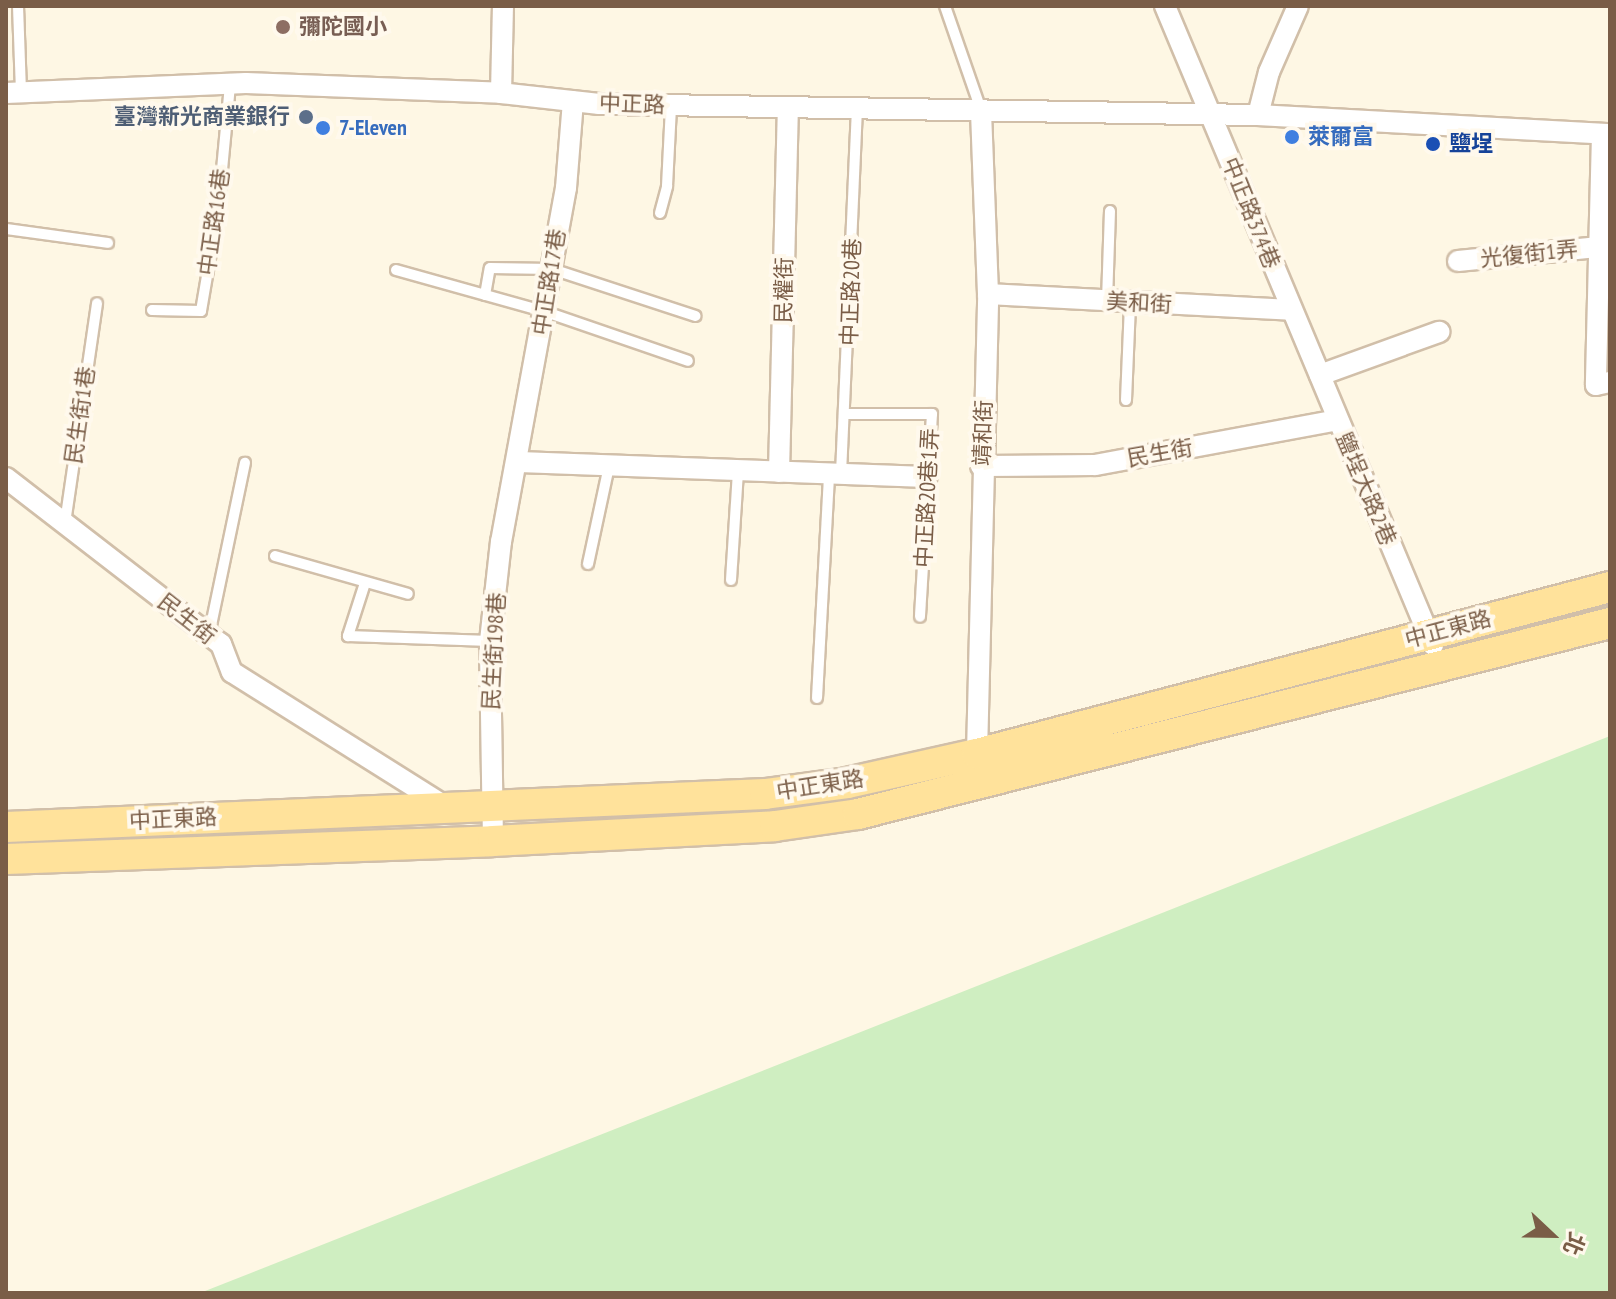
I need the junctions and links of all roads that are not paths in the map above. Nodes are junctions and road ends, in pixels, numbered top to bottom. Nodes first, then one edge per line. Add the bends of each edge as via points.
1 (18, 6) edge
2 (503, 6) edge
3 (945, 6) edge
4 (1165, 6) edge
5 (1298, 6) edge
6 (230, 84) junction
7 (14, 92) edge
8 (501, 93) junction
9 (573, 101) junction
10 (671, 106) junction
11 (788, 108) junction
12 (857, 111) junction
13 (981, 112) junction
14 (1258, 115) junction
15 (1211, 116) junction
16 (1606, 134) edge
17 (1110, 211) dead end
18 (660, 213) dead end
19 (6, 229) edge
20 (108, 243) dead end
21 (1599, 247) junction
22 (1458, 261) dead end
23 (552, 269) junction
24 (396, 270) dead end
25 (988, 294) junction
26 (485, 295) junction
27 (1107, 301) junction
28 (97, 303) dead end
29 (1130, 303) junction
30 (152, 310) dead end
31 (1291, 310) junction
32 (546, 312) junction
33 (696, 316) dead end
34 (1439, 332) dead end
35 (688, 361) dead end
36 (1320, 375) junction
37 (1603, 383) edge
38 (1126, 400) dead end
39 (847, 414) junction
40 (1337, 420) junction
41 (519, 462) junction
42 (245, 463) dead end
43 (609, 466) junction
44 (981, 466) junction
45 (738, 472) junction
46 (779, 472) junction
47 (835, 474) junction
48 (927, 477) junction
49 (6, 478) edge
50 (64, 526) junction
51 (275, 556) dead end
52 (588, 564) dead end
53 (731, 580) dead end
54 (365, 583) junction
55 (1610, 587) edge
56 (408, 594) dead end
57 (920, 617) dead end
58 (1610, 623) edge
59 (209, 635) junction
60 (1427, 635) junction
61 (490, 641) junction
62 (1443, 666) junction
63 (817, 698) dead end
64 (977, 754) junction
65 (491, 805) junction
66 (446, 807) junction
67 (6, 827) edge
68 (493, 841) junction
69 (6, 859) edge

1 - 7 lane
2 - 8 street
3 - 13 lane
4 - 15 street, 中正路374巷
5 - 14 street via 1269,72
6 - 7 street, 中正路
6 - 8 street, 中正路
6 - 30 lane, 中正路16巷 via 218,212 201,311
8 - 9 street, 中正路
9 - 10 street, 中正路
9 - 23 street, 中正路17巷
10 - 11 street, 中正路
10 - 18 lane via 667,186
11 - 12 street, 中正路
11 - 46 street, 民權街
12 - 13 street, 中正路
12 - 39 lane, 中正路20巷
13 - 15 street, 中正路
13 - 25 street, 靖和街
14 - 15 street, 中正路
14 - 16 street, 中正路
15 - 31 street, 中正路374巷
16 - 21 street
17 - 27 lane
19 - 20 lane
21 - 22 street, 光復街1弄
21 - 37 street
23 - 26 lane via 490,268
23 - 32 street, 中正路17巷
23 - 33 lane
24 - 26 lane
25 - 27 street, 美和街
25 - 44 street, 靖和街
26 - 32 lane
27 - 29 street, 美和街
28 - 50 lane, 民生街1巷
29 - 31 street, 美和街
29 - 38 lane
31 - 36 street, 鹽埕大路2巷
32 - 35 lane
32 - 41 street, 中正路17巷
34 - 36 street
36 - 40 street, 鹽埕大路2巷
39 - 47 lane, 中正路20巷
39 - 48 lane, 中正路20巷1弄 via 932,414
40 - 44 street, 民生街 via 1095,465
40 - 60 street, 鹽埕大路2巷
41 - 43 street
41 - 61 street, 民生街198巷 via 501,542
42 - 59 lane
43 - 45 street
43 - 52 lane
44 - 64 street, 靖和街
45 - 46 street
45 - 53 lane
46 - 47 street
47 - 48 street
47 - 63 lane, 中正路20巷
48 - 57 lane, 中正路20巷1弄
49 - 50 street, 民生街
50 - 59 street, 民生街
51 - 54 lane
54 - 56 lane
54 - 61 lane via 348,636
55 - 60 main road, 中正東路
58 - 62 main road, 中正東路
59 - 66 street, 民生街 via 221,644 232,672
60 - 62 street, 鹽埕大路2巷
60 - 64 main road, 中正東路
61 - 65 street, 民生街198巷
62 - 68 main road, 中正東路 via 858,814 775,826
64 - 65 main road, 中正東路 via 765,794
65 - 66 main road, 中正東路
65 - 68 street, 民生街198巷
66 - 67 main road, 中正東路
68 - 69 main road, 中正東路

